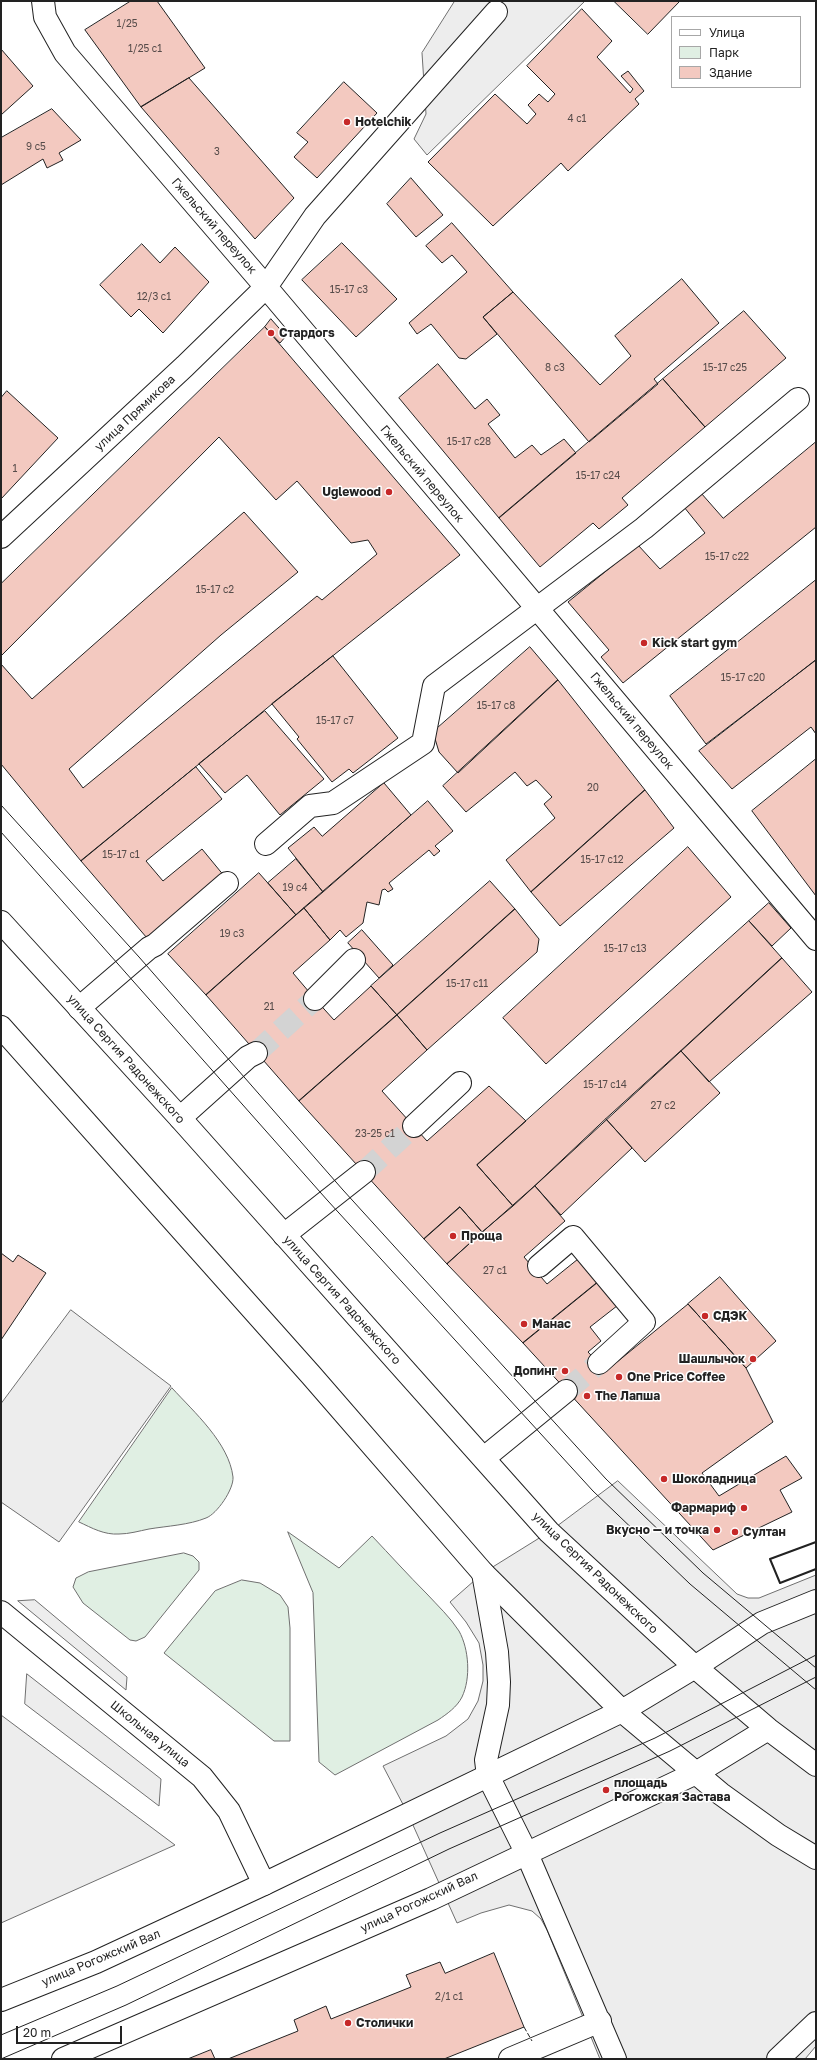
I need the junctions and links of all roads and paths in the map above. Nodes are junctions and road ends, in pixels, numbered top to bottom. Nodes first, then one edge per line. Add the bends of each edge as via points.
1 (43, 1) edge
2 (496, 12) dead end
3 (266, 287) junction
4 (798, 399) dead end
5 (1, 537) edge
6 (537, 610) junction
7 (266, 844) dead end
8 (227, 883) dead end
9 (1, 922) edge
10 (816, 939) edge
11 (354, 960) dead end
12 (315, 999) tunnel mouth
13 (79, 1008) junction
14 (1, 1027) edge
15 (256, 1053) tunnel mouth
16 (460, 1083) dead end
17 (180, 1118) junction
18 (414, 1126) tunnel mouth
19 (364, 1172) tunnel mouth
20 (284, 1236) junction
21 (539, 1266) dead end
22 (599, 1363) tunnel mouth
23 (566, 1390) tunnel mouth
24 (484, 1458) junction
25 (483, 1573) junction
26 (816, 1601) edge
27 (3, 1617) edge
28 (695, 1667) junction
29 (622, 1711) junction
30 (768, 1729) junction
31 (816, 1765) edge
32 (696, 1773) junction
33 (488, 1776) junction
34 (527, 1854) junction
35 (816, 1858) edge
36 (264, 1884) junction
37 (1, 2000) edge
38 (600, 2021) junction
39 (813, 2025) edge
40 (63, 2059) edge
41 (510, 2059) edge
42 (615, 2059) edge
43 (778, 2059) edge
44 (793, 2059) edge

1 - 3 main road, Гжельский переулок via 45,17 65,53
2 - 3 main road, улица Прямикова via 315,216
3 - 5 main road, улица Прямикова via 186,366
3 - 6 main road, Гжельский переулок
4 - 6 main road via 644,528
6 - 7 main road via 434,686 423,743 333,803 310,806
6 - 10 main road, Гжельский переулок
8 - 13 main road
9 - 13 main road, улица Сергия Радонежского
11 - 12 main road
13 - 17 main road, улица Сергия Радонежского
14 - 25 main road via 311,1375
15 - 17 main road via 248,1057
16 - 18 main road
17 - 20 main road, улица Сергия Радонежского
19 - 20 main road
20 - 24 main road, улица Сергия Радонежского
21 - 22 main road via 574,1237 644,1322
23 - 24 main road
24 - 28 main road, улица Сергия Радонежского via 549,1532
25 - 29 main road
25 - 33 main road via 499,1682 498,1705 486,1760
26 - 28 main road via 762,1623
27 - 36 main road, Школьная улица via 202,1777 229,1811
28 - 29 main road, улица Рогожский Вал
28 - 30 main road, улица Сергия Радонежского
29 - 32 main road
29 - 33 main road, улица Рогожский Вал
30 - 31 main road, улица Сергия Радонежского
30 - 32 main road, улица Рогожский Вал
32 - 34 main road, улица Рогожский Вал
32 - 35 main road via 778,1835
33 - 34 main road
33 - 36 main road, улица Рогожский Вал
34 - 38 main road
34 - 40 main road, улица Рогожский Вал via 431,1899
36 - 37 main road, улица Рогожский Вал via 96,1962
38 - 41 main road
38 - 42 main road
39 - 43 main road
39 - 44 main road

